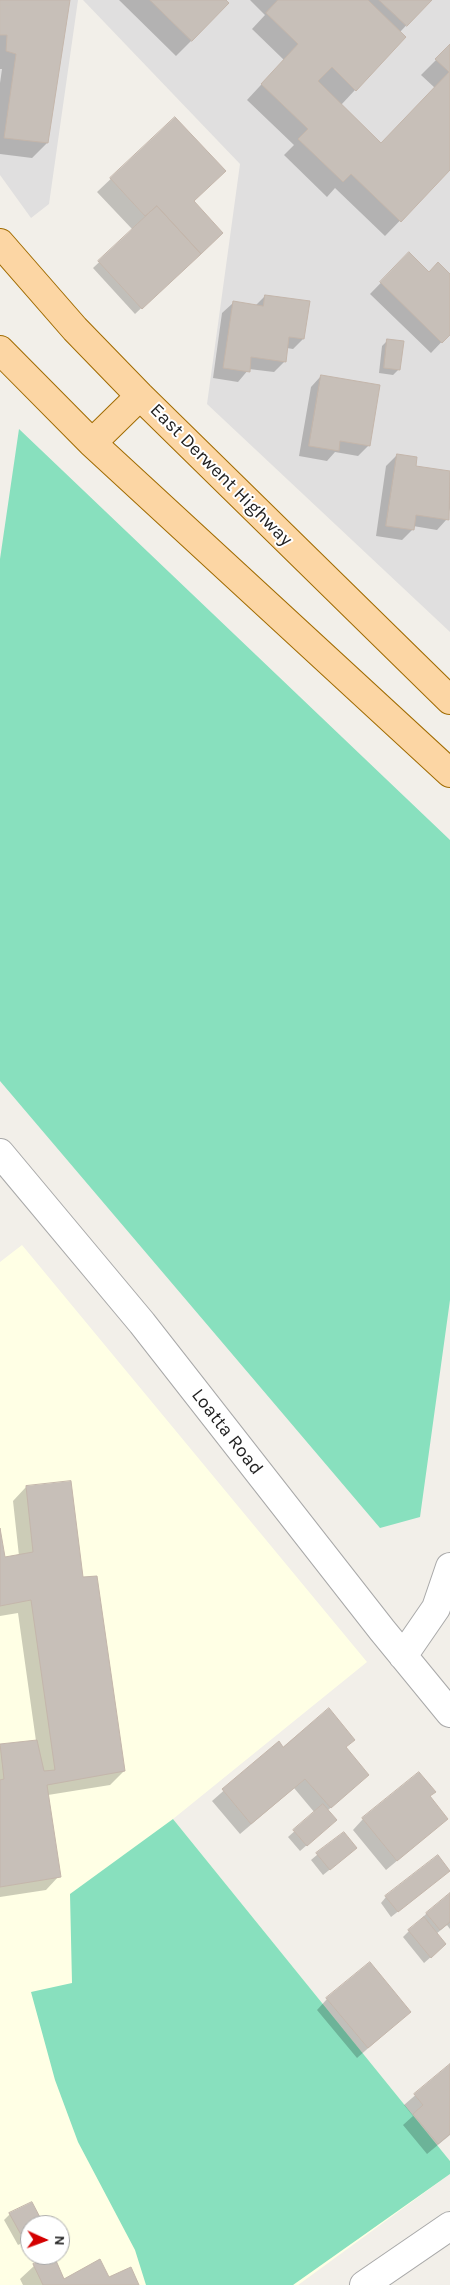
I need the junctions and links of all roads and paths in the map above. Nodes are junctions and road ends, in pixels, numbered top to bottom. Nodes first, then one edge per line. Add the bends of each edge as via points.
1 (3, 252) edge
2 (0, 350) edge
3 (140, 396) junction
4 (92, 443) junction
5 (450, 700) edge
6 (450, 773) edge
7 (0, 1153) edge
8 (450, 1566) edge
9 (403, 1656) junction
10 (450, 1713) edge
11 (450, 2226) edge
12 (364, 2285) edge

1 - 3 main road, East Derwent Highway
2 - 4 main road
3 - 4 main road
3 - 5 main road, East Derwent Highway
4 - 6 main road
7 - 9 street, Loatta Road via 142,1323
8 - 9 street via 436,1608
9 - 10 street, Loatta Road
11 - 12 street

